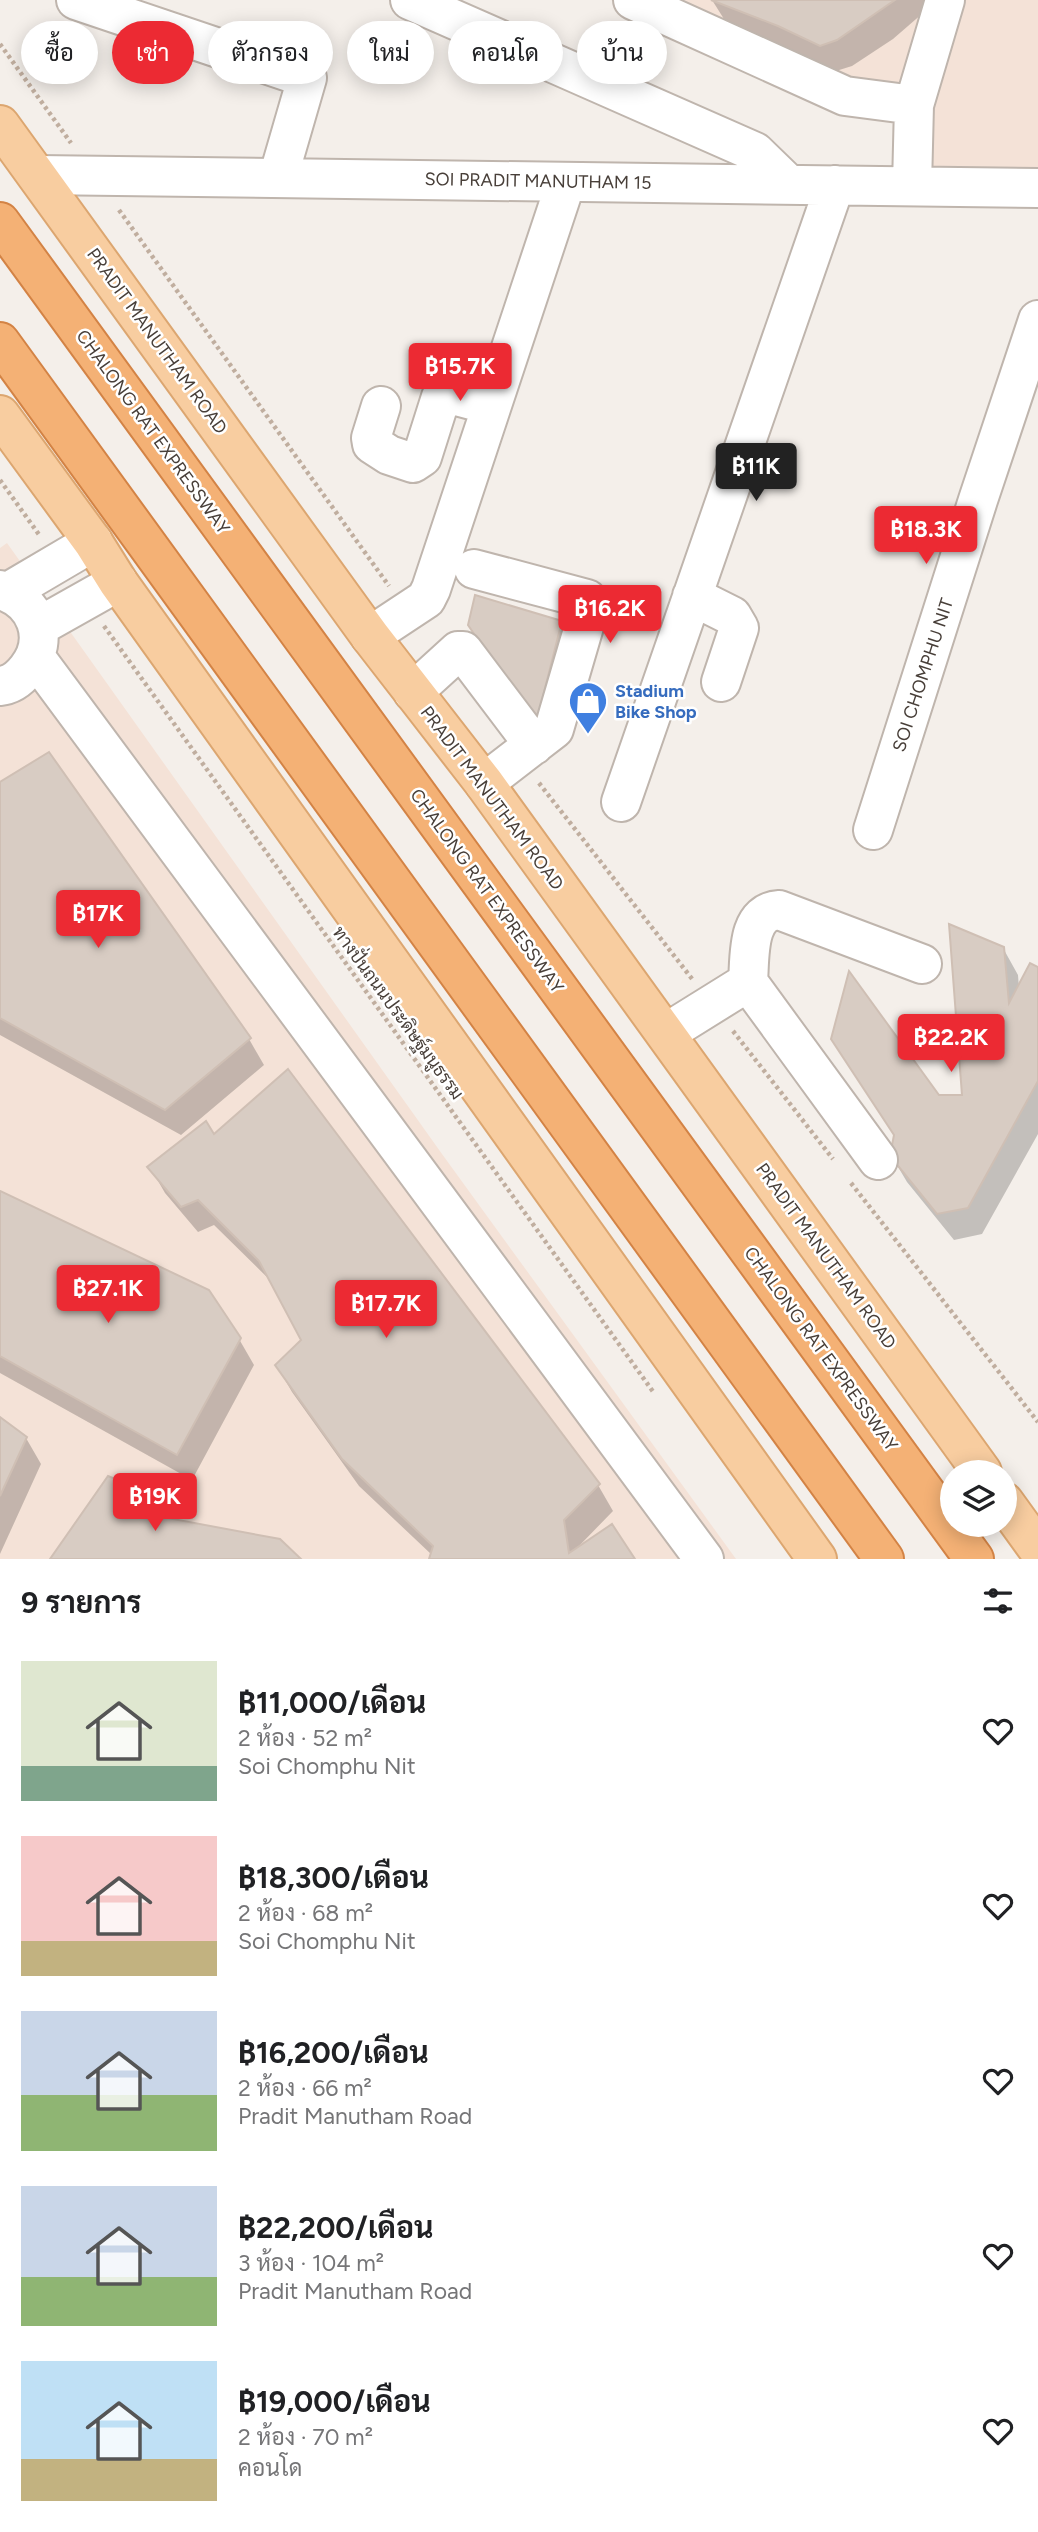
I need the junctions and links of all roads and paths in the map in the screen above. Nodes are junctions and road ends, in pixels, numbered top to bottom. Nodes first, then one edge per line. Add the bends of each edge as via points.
1 (76, 0) edge
2 (410, 0) edge
3 (632, 0) edge
4 (946, 0) edge
5 (914, 105) junction
6 (0, 125) edge
7 (38, 175) junction
8 (278, 178) junction
9 (566, 182) junction
10 (789, 185) junction
11 (835, 185) junction
12 (912, 186) junction
13 (1038, 188) edge
14 (0, 222) edge
15 (1038, 320) edge
16 (0, 342) edge
17 (490, 405) junction
18 (381, 406) dead end
19 (0, 415) edge
20 (0, 480) edge
21 (93, 542) junction
22 (59, 563) junction
23 (474, 569) dead end
24 (4, 591) edge
25 (102, 591) junction
26 (692, 596) junction
27 (370, 636) junction
28 (37, 643) junction
29 (721, 682) dead end
30 (0, 686) edge
31 (413, 692) junction
32 (534, 745) junction
33 (484, 783) junction
34 (621, 802) dead end
35 (873, 830) dead end
36 (922, 964) dead end
37 (748, 982) junction
38 (666, 1033) junction
39 (877, 1160) dead end
40 (654, 1394) dead end
41 (973, 1460) edge
42 (1017, 1520) edge
43 (1038, 1549) edge
44 (704, 1559) edge
45 (817, 1559) edge
46 (884, 1559) edge
47 (974, 1559) edge

1 - 8 street via 307,78
2 - 10 street via 755,152
3 - 5 street via 845,96
4 - 5 street
5 - 12 street
6 - 7 main road, PRADIT MANUTHAM ROAD
7 - 8 street, SOI PRADIT MANUTHAM 15
7 - 27 main road, PRADIT MANUTHAM ROAD
8 - 9 street, SOI PRADIT MANUTHAM 15
9 - 10 street, SOI PRADIT MANUTHAM 15
9 - 17 street
10 - 11 street, SOI PRADIT MANUTHAM 15
11 - 12 street, SOI PRADIT MANUTHAM 15
11 - 26 street
12 - 13 street, SOI PRADIT MANUTHAM 15
14 - 47 highway, CHALONG RAT EXPRESSWAY
15 - 35 street, SOI CHOMPHU NIT
16 - 46 highway
17 - 18 street via 445,393 422,457 413,463 389,456 372,444
17 - 27 street via 426,599
19 - 21 main road
20 - 22 path
21 - 22 street
21 - 25 main road
22 - 24 street
23 - 32 street via 590,601 554,729
24 - 28 street via 32,611
25 - 28 street
25 - 40 path, ทางปั่นถนนประดิษฐ์มนูธรรม
25 - 45 main road
26 - 29 street via 732,616 739,628
26 - 34 street
27 - 31 main road, PRADIT MANUTHAM ROAD
28 - 30 street via 20,678
28 - 44 street
31 - 32 street via 457,651 463,651
31 - 33 main road, PRADIT MANUTHAM ROAD
32 - 33 street
33 - 38 main road, PRADIT MANUTHAM ROAD
36 - 37 street via 774,910 763,915 753,934
37 - 38 street
37 - 39 street
38 - 41 main road, PRADIT MANUTHAM ROAD
42 - 43 main road

